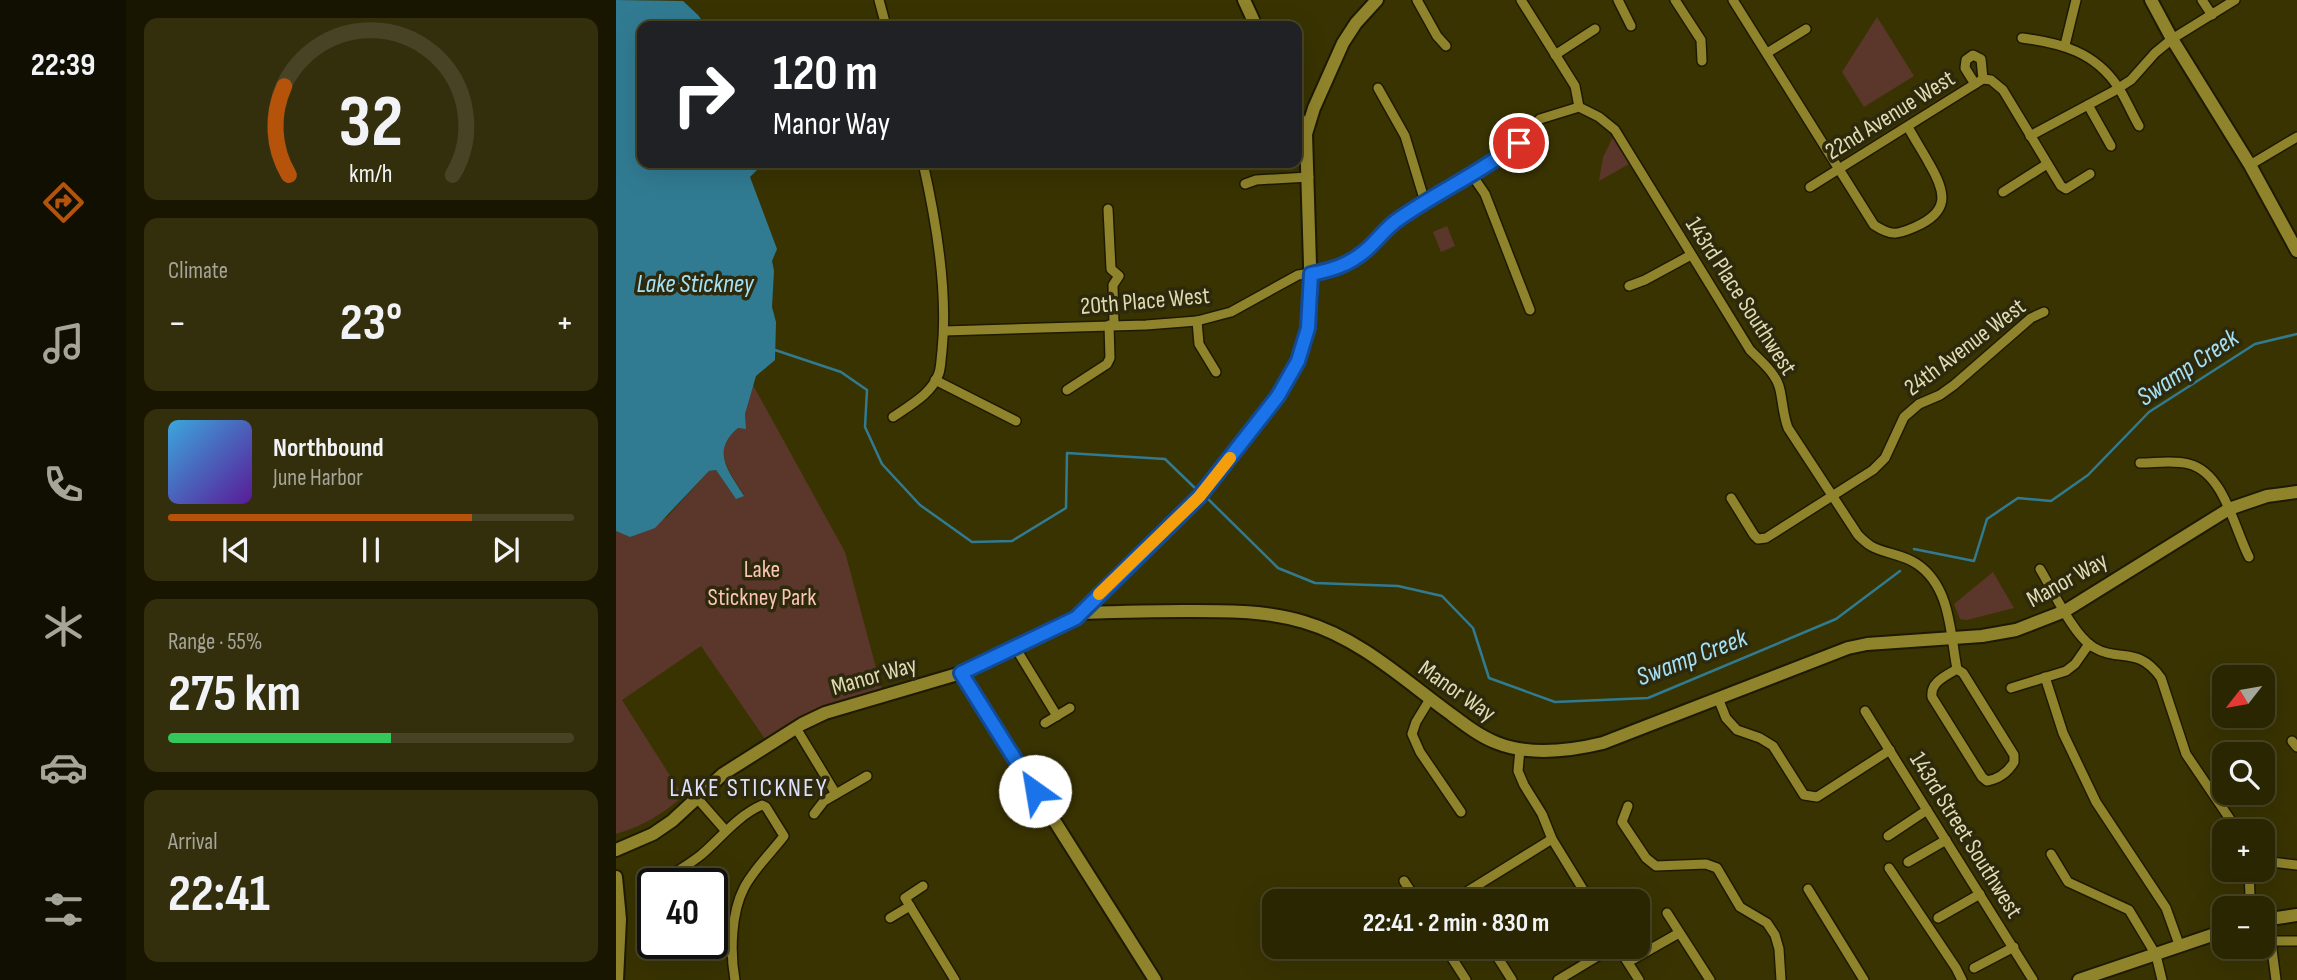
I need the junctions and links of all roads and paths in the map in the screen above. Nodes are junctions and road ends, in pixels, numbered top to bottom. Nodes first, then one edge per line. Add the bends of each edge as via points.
1 (879, 0) edge
2 (1244, 0) edge
3 (1377, 0) edge
4 (1417, 0) edge
5 (1521, 0) edge
6 (1618, 0) edge
7 (1675, 0) edge
8 (1733, 0) edge
9 (2076, 0) edge
10 (2151, 0) edge
11 (2203, 0) edge
12 (2235, 0) edge
13 (2212, 15) junction
14 (885, 21) edge
15 (1254, 21) edge
16 (1632, 26) dead end
17 (1595, 29) dead end
18 (1806, 29) dead end
19 (2022, 38) dead end
20 (2172, 39) junction
21 (2064, 45) junction
22 (1446, 46) dead end
23 (1767, 53) junction
24 (1555, 55) junction
25 (1702, 61) dead end
26 (1378, 88) dead end
27 (2119, 88) junction
28 (2088, 105) junction
29 (1579, 107) junction
30 (1302, 125) edge
31 (2139, 126) dead end
32 (1908, 127) junction
33 (1306, 134) junction
34 (2030, 136) junction
35 (2297, 136) edge
36 (2111, 146) dead end
37 (2047, 164) junction
38 (2250, 165) junction
39 (924, 168) edge
40 (1840, 169) junction
41 (2090, 174) dead end
42 (1472, 175) junction
43 (1309, 177) junction
44 (1245, 184) dead end
45 (1810, 187) dead end
46 (2003, 192) dead end
47 (1425, 202) junction
48 (1108, 209) dead end
49 (2297, 251) edge
50 (1691, 254) junction
51 (1311, 274) junction
52 (1629, 286) dead end
53 (1530, 310) dead end
54 (2044, 312) dead end
55 (1198, 321) junction
56 (1112, 324) junction
57 (944, 331) junction
58 (1216, 372) dead end
59 (935, 380) junction
60 (1067, 390) dead end
61 (893, 417) dead end
62 (1016, 421) dead end
63 (2140, 463) dead end
64 (2297, 492) edge
65 (1832, 497) junction
66 (1731, 498) dead end
67 (2229, 509) junction
68 (2249, 556) dead end
69 (2040, 569) dead end
70 (2065, 611) junction
71 (1081, 613) junction
72 (1951, 637) junction
73 (2089, 644) junction
74 (1015, 647) junction
75 (1957, 669) junction
76 (961, 673) junction
77 (2045, 677) junction
78 (2011, 688) dead end
79 (1718, 698) junction
80 (1430, 699) junction
81 (1070, 708) dead end
82 (1865, 711) dead end
83 (1058, 716) junction
84 (1045, 723) dead end
85 (796, 728) junction
86 (1520, 749) junction
87 (1890, 750) junction
88 (867, 776) dead end
89 (836, 794) junction
90 (697, 798) junction
91 (1628, 806) dead end
92 (1927, 810) junction
93 (1461, 812) dead end
94 (814, 814) dead end
95 (2230, 819) edge
96 (725, 830) junction
97 (1888, 836) dead end
98 (1552, 839) junction
99 (1946, 839) junction
100 (616, 850) edge
101 (2051, 854) dead end
102 (2275, 862) edge
103 (1908, 863) dead end
104 (2297, 865) edge
105 (683, 868) edge
106 (1889, 868) dead end
107 (616, 877) edge
108 (1404, 881) dead end
109 (923, 886) dead end
110 (1409, 889) edge
111 (1471, 889) edge
112 (1583, 889) edge
113 (1808, 889) dead end
114 (1980, 894) junction
115 (910, 906) junction
116 (1667, 913) dead end
117 (2297, 915) edge
118 (890, 918) dead end
119 (1938, 918) dead end
120 (2275, 918) edge
121 (1679, 933) junction
122 (2212, 935) edge
123 (2275, 941) edge
124 (2297, 941) edge
125 (2014, 947) junction
126 (2180, 947) junction
127 (728, 952) edge
128 (731, 952) junction
129 (2156, 956) junction
130 (1453, 959) edge
131 (1499, 959) edge
132 (1594, 959) edge
133 (1625, 959) edge
134 (2274, 959) edge
135 (1628, 962) junction
136 (1974, 968) dead end
137 (1634, 978) edge
138 (2087, 979) edge
139 (617, 980) edge
140 (735, 980) edge
141 (956, 980) edge
142 (1155, 980) edge
143 (1466, 980) edge
144 (1512, 980) edge
145 (1558, 980) edge
146 (1710, 980) edge
147 (1781, 980) edge
148 (1864, 980) edge
149 (1962, 980) edge
150 (2033, 980) edge
151 (2162, 980) edge
152 (2276, 980) edge

1 - 14 street
2 - 15 street
3 - 33 street via 1343,43
4 - 22 street
5 - 24 street
6 - 16 street
7 - 25 street via 1701,40
8 - 23 street
9 - 21 street
10 - 20 street
11 - 13 street
12 - 13 street
13 - 20 street
17 - 24 street
18 - 23 street
19 - 21 street
20 - 27 street
20 - 38 street
21 - 27 street via 2094,61
23 - 40 street
24 - 29 street via 1575,86
26 - 47 street via 1405,136
27 - 28 street
27 - 31 street
28 - 34 street
28 - 36 street
29 - 42 street, 20th Place West via 1540,119 1519,143
29 - 50 street, 143rd Place Southwest via 1615,130
30 - 33 street
32 - 34 street, 22nd Avenue West via 1983,81 2003,89
32 - 40 street, 22nd Avenue West
32 - 40 street via 1941,183 1944,197 1939,211 1919,225 1887,233 1874,225
33 - 43 street
34 - 37 street
35 - 38 street
37 - 41 street via 2066,188
37 - 46 street
38 - 49 street
39 - 57 street
40 - 45 street, 22nd Avenue West
42 - 47 street, 20th Place West
42 - 53 street via 1485,194
43 - 44 street
43 - 51 street
47 - 51 street, 20th Place West via 1352,261
48 - 56 street via 1111,269 1119,275 1113,285
50 - 52 street
50 - 65 street, 143rd Place Southwest via 1750,350 1780,387 1788,428
51 - 55 street, 20th Place West via 1298,275 1231,312
51 - 71 street via 1308,328 1298,361 1278,396 1199,497
54 - 65 street, 24th Avenue West via 2031,318 1954,385 1911,410 1903,417 1885,458
55 - 56 street, 20th Place West
55 - 58 street via 1199,344
56 - 57 street, 20th Place West
56 - 60 street via 1107,364
57 - 59 street
59 - 61 street via 928,392
59 - 62 street
63 - 67 street via 2198,467 2214,481
64 - 67 street, Manor Way
65 - 66 street, 24th Avenue West via 1763,539 1754,535
65 - 72 street, 143rd Place Southwest via 1871,547 1917,564 1930,577 1944,599
67 - 68 street
67 - 70 street, Manor Way
69 - 70 street
70 - 72 street, Manor Way via 2016,630
70 - 73 street
71 - 74 street, Manor Way
71 - 80 street, Manor Way via 1248,610 1305,622 1372,655
72 - 75 street, 143rd Place Southwest
72 - 79 street, Manor Way via 1848,648
73 - 77 street via 2066,671
73 - 95 street via 2134,656 2154,668 2186,754
74 - 76 street, Manor Way
74 - 83 street
75 - 75 street, 143rd Place Southwest via 1934,685 1932,696 1982,777 1998,777 2009,770 2014,755
76 - 85 street, Manor Way via 825,713
76 - 142 street
77 - 78 street
77 - 126 street via 2063,733 2096,802 2166,908
79 - 86 street, Manor Way via 1603,743 1567,750
79 - 87 street via 1737,730 1773,746 1804,795 1816,797
80 - 86 street, Manor Way via 1477,733
80 - 93 street via 1412,734
81 - 83 street
82 - 87 street, 143rd Street Southwest
83 - 84 street
85 - 89 street
85 - 90 street, Manor Way via 723,774
86 - 98 street via 1518,771
87 - 92 street, 143rd Street Southwest
88 - 89 street
89 - 94 street
90 - 96 street
90 - 100 street, Manor Way via 653,835
91 - 147 street via 1622,822 1646,858 1656,866 1706,864 1717,868 1740,907 1767,923 1779,949
92 - 97 street
92 - 99 street, 143rd Street Southwest
96 - 105 street
96 - 128 street via 762,805 784,836 742,892
98 - 111 street
98 - 112 street
99 - 103 street
99 - 114 street, 143rd Street Southwest
101 - 129 street via 2068,883 2129,910
102 - 104 street
106 - 149 street
107 - 139 street via 620,919
108 - 110 street
109 - 115 street via 905,898
113 - 148 street
114 - 119 street
114 - 125 street, 143rd Street Southwest
115 - 118 street
115 - 141 street
116 - 121 street
117 - 120 street
121 - 135 street
121 - 146 street
122 - 126 street
123 - 124 street
125 - 136 street
125 - 150 street, 143rd Street Southwest
126 - 129 street
127 - 128 street
128 - 140 street
129 - 138 street
129 - 151 street
130 - 143 street
131 - 144 street
132 - 145 street
133 - 135 street
134 - 152 street
135 - 137 street

